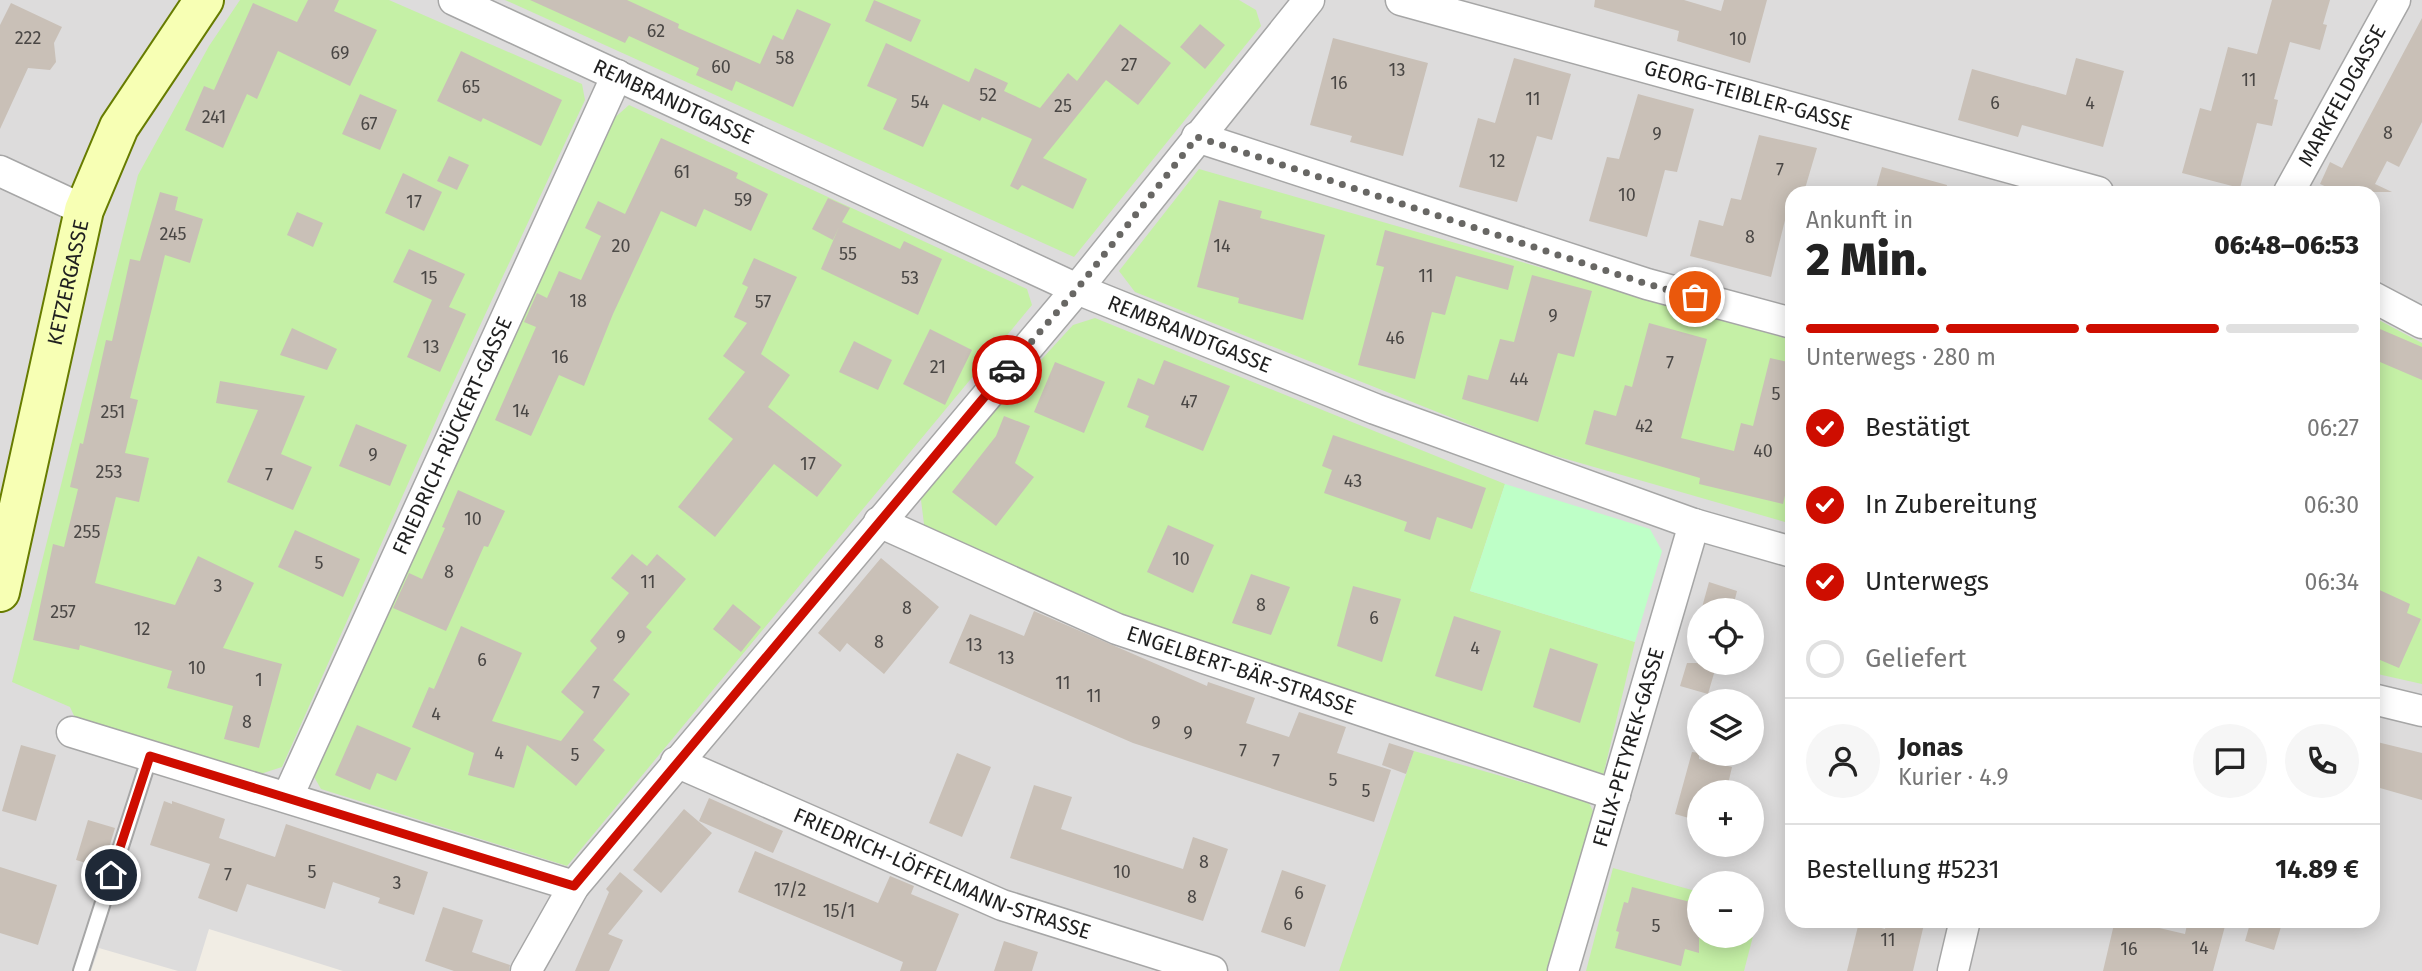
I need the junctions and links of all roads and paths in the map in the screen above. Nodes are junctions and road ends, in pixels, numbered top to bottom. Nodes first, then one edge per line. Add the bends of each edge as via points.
1 (204, 0) edge
2 (454, 0) edge
3 (1401, 0) edge
4 (2395, 0) edge
5 (1297, 4) edge
6 (617, 75) junction
7 (1197, 137) junction
8 (0, 171) edge
9 (2076, 186) edge
10 (2292, 186) edge
11 (84, 211) junction
12 (1077, 289) junction
13 (2380, 301) edge
14 (1785, 321) edge
15 (2422, 323) edge
16 (878, 522) junction
17 (1694, 524) junction
18 (1785, 550) edge
19 (0, 592) edge
20 (2380, 701) edge
21 (2422, 711) edge
22 (72, 732) dead end
23 (150, 756) junction
24 (676, 762) junction
25 (1615, 795) junction
26 (288, 796) junction
27 (574, 886) junction
28 (1963, 928) edge
29 (81, 971) edge
30 (526, 971) edge
31 (1212, 971) edge
32 (1563, 971) edge
33 (1953, 971) edge

1 - 11 main road, KETZERGASSE via 119,127
2 - 6 street, REMBRANDTGASSE
3 - 9 street, GEORG-TEIBLER-GASSE
4 - 10 street, MARKFELDGASSE
5 - 7 street
6 - 12 street, REMBRANDTGASSE
6 - 26 street, FRIEDRICH-RÜCKERT-GASSE
7 - 12 street
7 - 14 street via 1647,284
8 - 11 street
11 - 19 main road, KETZERGASSE
12 - 16 street
12 - 17 street, REMBRANDTGASSE via 1375,409
13 - 15 street
16 - 24 street
16 - 25 street, ENGELBERT-BÄR-STRASSE via 1116,628
17 - 18 street, REMBRANDTGASSE
17 - 25 street, FELIX-PETYREK-GASSE
20 - 21 street
22 - 23 street
23 - 26 street
23 - 29 lane
24 - 27 street
24 - 31 street, FRIEDRICH-LÖFFELMANN-STRASSE via 1002,905
25 - 32 street, FELIX-PETYREK-GASSE
26 - 27 street
27 - 30 street
28 - 33 street

